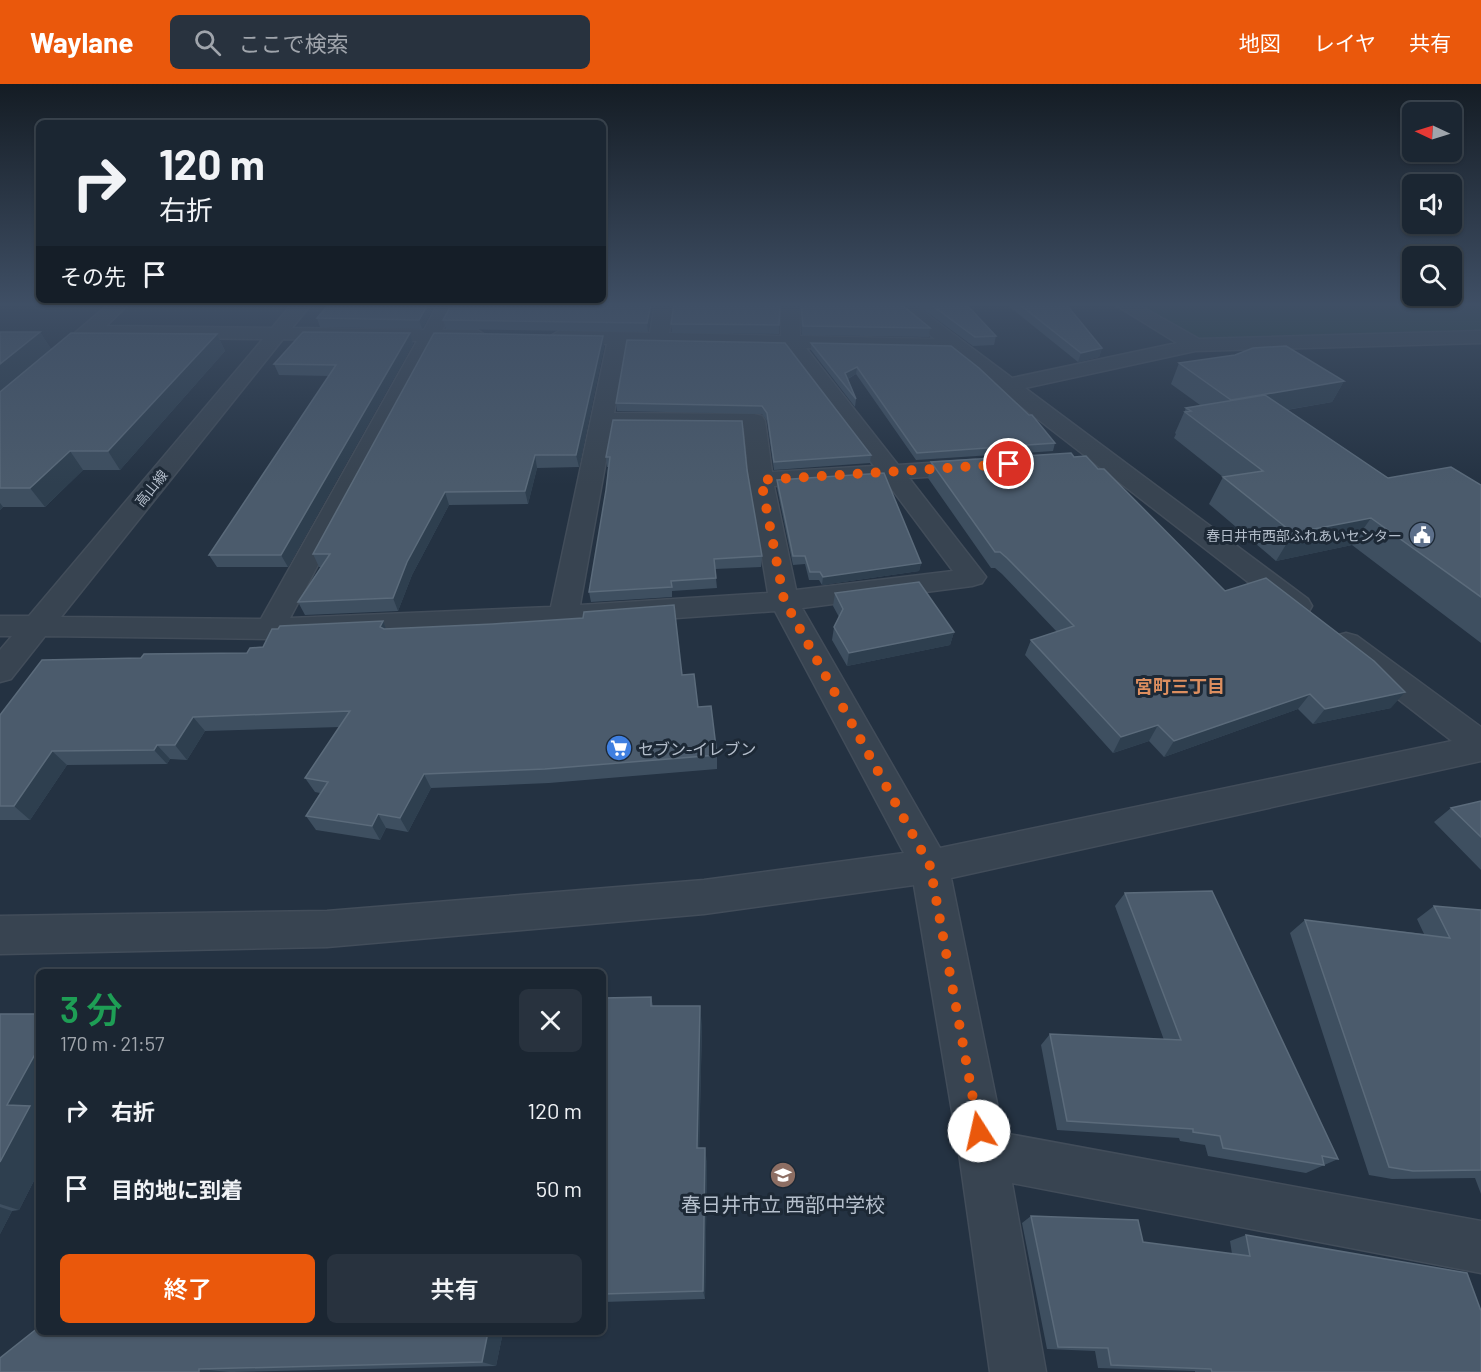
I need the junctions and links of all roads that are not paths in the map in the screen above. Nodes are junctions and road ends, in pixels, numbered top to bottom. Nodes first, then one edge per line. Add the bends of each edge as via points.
1 (253, 364) edge
2 (414, 364) edge
3 (613, 364) edge
4 (808, 364) edge
5 (980, 364) edge
6 (1109, 364) edge
7 (1010, 386) junction
8 (602, 420) junction
9 (1102, 458) junction
10 (1067, 460) edge
11 (997, 465) edge
12 (892, 473) junction
13 (761, 480) junction
14 (784, 600) junction
15 (564, 616) junction
16 (0, 626) edge
17 (36, 628) junction
18 (270, 629) junction
19 (0, 672) edge
20 (1481, 746) edge
21 (930, 866) junction
22 (0, 935) edge
23 (983, 1153) junction
24 (1481, 1247) edge
25 (1018, 1372) edge

1 - 17 street, 高山線
2 - 18 street
3 - 8 street
4 - 12 street
5 - 7 street
6 - 7 street
7 - 9 street
8 - 13 street via 754,421
8 - 15 street
9 - 10 street
9 - 20 street
11 - 12 street
12 - 13 street
12 - 14 street via 972,577
13 - 14 street
14 - 15 street
14 - 21 street
15 - 18 street
16 - 17 street
17 - 18 street
17 - 19 street, 高山線
20 - 21 street
21 - 22 street via 704,897 327,929
21 - 23 street
23 - 24 street
23 - 25 street

